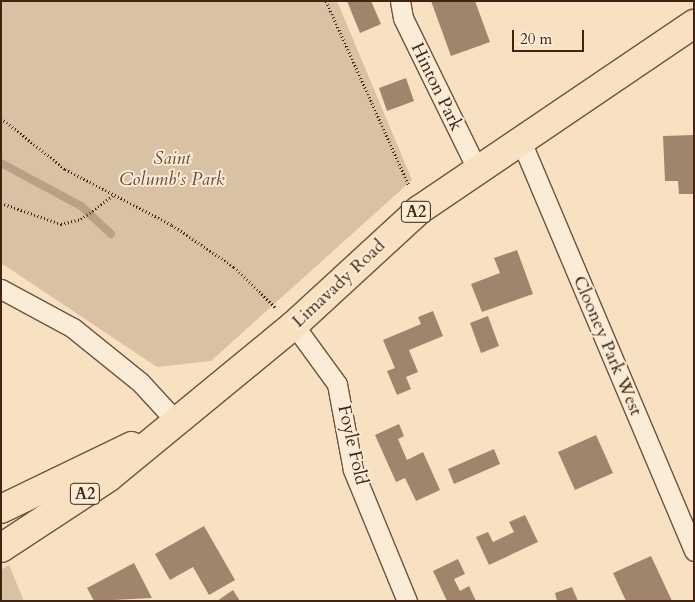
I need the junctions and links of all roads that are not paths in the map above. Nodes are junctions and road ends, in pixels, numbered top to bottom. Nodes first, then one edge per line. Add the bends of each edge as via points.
1 (400, 1) edge
2 (694, 24) edge
3 (521, 141) junction
4 (478, 171) junction
5 (1, 289) edge
6 (294, 326) junction
7 (170, 426) junction
8 (1, 509) edge
9 (63, 510) junction
10 (1, 531) edge
11 (1, 548) edge
12 (694, 551) edge
13 (406, 601) edge

1 - 4 street, Hinton Park via 403,18
2 - 3 highway, Limavady Road / A2
3 - 4 highway, Limavady Road / A2
3 - 12 street, Clooney Park West
4 - 6 highway, Limavady Road / A2 via 419,210
5 - 7 street via 73,328 140,382
6 - 7 highway, Limavady Road / A2
6 - 13 street, Foyle Fold via 337,384 354,470
7 - 8 highway, Limavady Road / A2
7 - 9 highway, Limavady Road / A2
9 - 10 highway
9 - 11 highway, Limavady Road / A2

